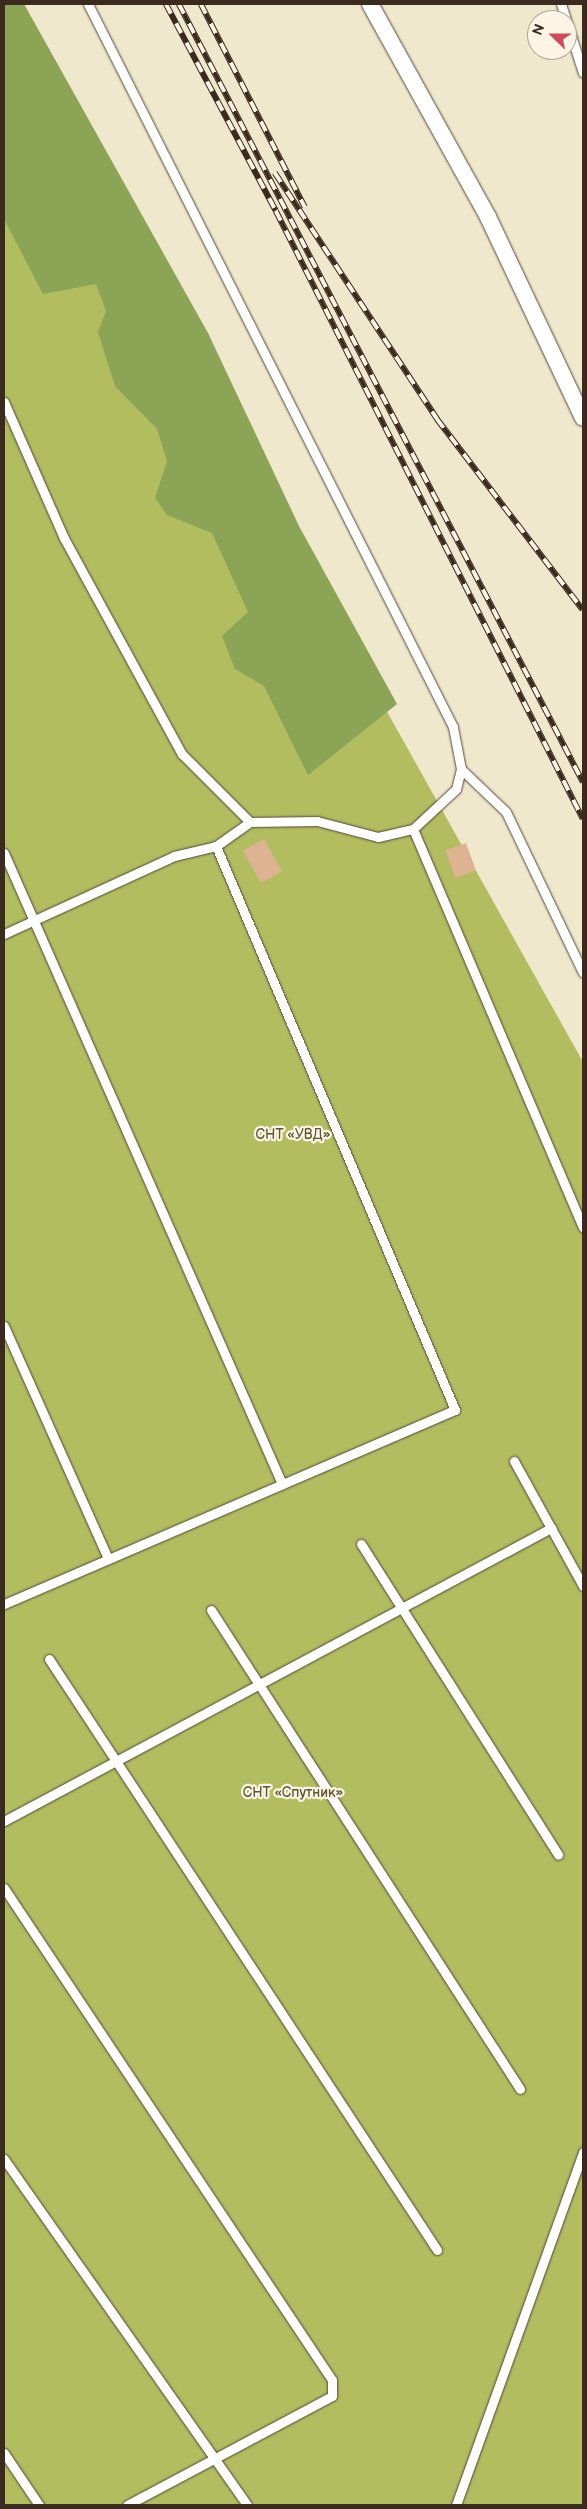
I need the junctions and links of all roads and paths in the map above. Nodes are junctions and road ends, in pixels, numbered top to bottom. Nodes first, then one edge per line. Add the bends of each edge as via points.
1 (88, 4) edge
2 (370, 4) edge
3 (561, 4) edge
4 (583, 73) edge
5 (4, 402) edge
6 (583, 418) edge
7 (461, 769) junction
8 (250, 822) junction
9 (413, 829) junction
10 (216, 846) junction
11 (4, 853) edge
12 (34, 920) junction
13 (4, 934) edge
14 (583, 973) edge
15 (583, 1227) edge
16 (4, 1326) edge
17 (514, 1461) dead end
18 (282, 1484) junction
19 (551, 1528) junction
20 (361, 1544) dead end
21 (107, 1556) junction
22 (583, 1586) edge
23 (4, 1604) edge
24 (403, 1608) junction
25 (211, 1610) dead end
26 (49, 1659) dead end
27 (256, 1687) junction
28 (115, 1762) junction
29 (4, 1821) edge
30 (558, 1855) dead end
31 (4, 1888) edge
32 (520, 2089) dead end
33 (583, 2152) edge
34 (4, 2159) edge
35 (437, 2250) dead end
36 (4, 2453) edge
37 (215, 2460) junction
38 (39, 2505) edge
39 (127, 2505) edge
40 (247, 2505) edge
41 (456, 2505) edge

1 - 7 lane via 453,726
2 - 6 street via 488,217
3 - 4 lane
5 - 8 lane via 64,538 182,754
7 - 9 lane via 456,790
7 - 14 lane via 506,812
8 - 9 lane via 317,821 378,837
8 - 10 lane
9 - 15 lane
10 - 12 lane via 174,856
10 - 18 lane via 455,1410
11 - 12 lane
12 - 13 lane
12 - 18 lane
16 - 21 lane
17 - 19 lane
18 - 21 lane
19 - 22 lane
19 - 24 lane
20 - 24 lane
21 - 23 lane
24 - 27 lane
24 - 30 lane
25 - 27 lane
26 - 28 lane
27 - 28 lane
27 - 32 lane
28 - 29 lane
28 - 35 lane
31 - 37 lane via 332,2380 332,2396
33 - 41 lane
34 - 37 lane
36 - 38 lane
37 - 39 lane
37 - 40 lane

